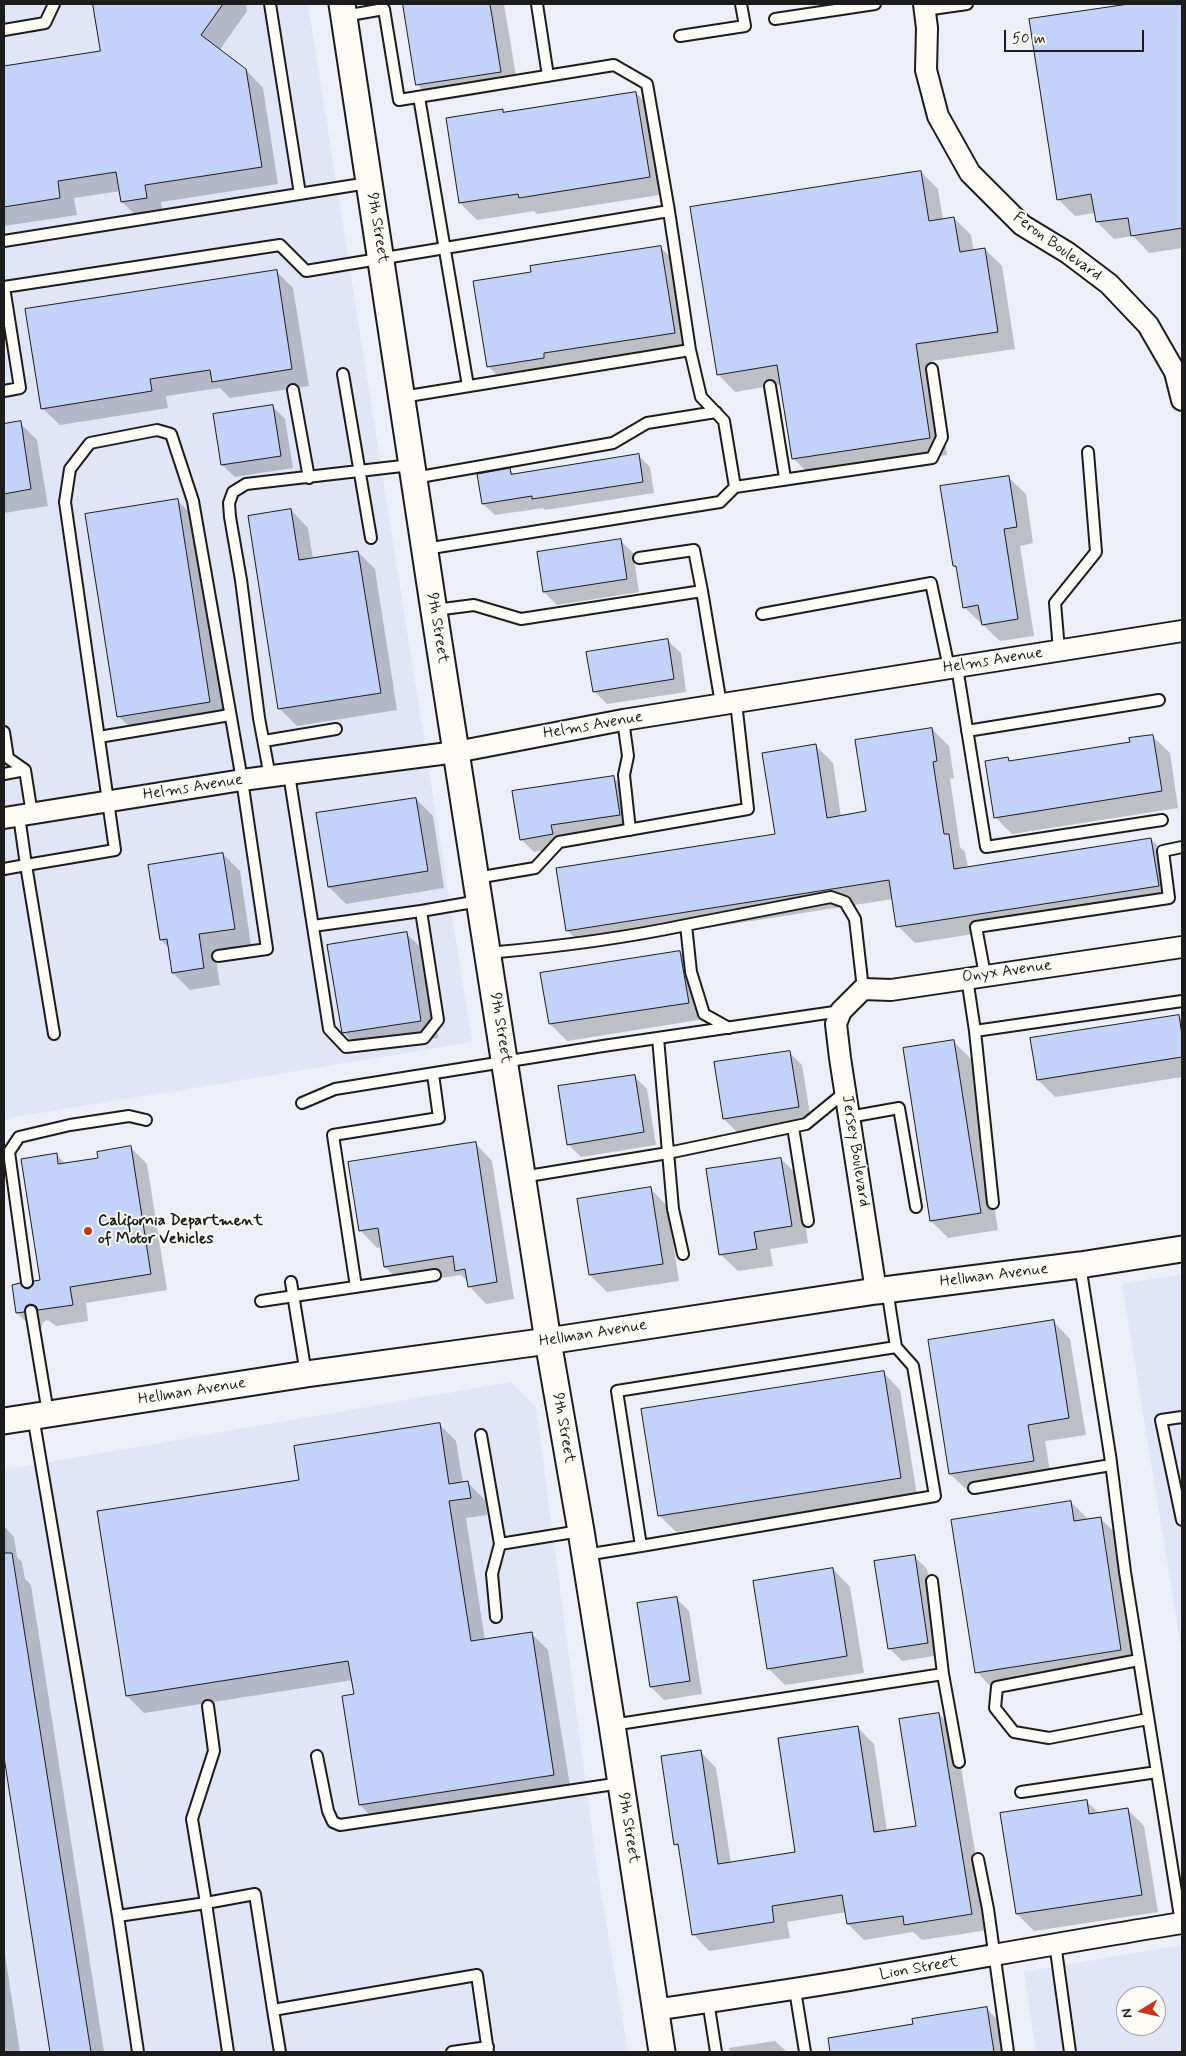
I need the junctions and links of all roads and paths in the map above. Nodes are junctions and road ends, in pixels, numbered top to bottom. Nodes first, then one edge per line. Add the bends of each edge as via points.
1 (54, 4) edge
2 (270, 4) edge
3 (537, 4) edge
4 (741, 4) edge
5 (875, 4) edge
6 (967, 4) edge
7 (384, 6) edge
8 (924, 7) edge
9 (343, 10) edge
10 (775, 19) dead end
11 (4, 30) edge
12 (680, 36) dead end
13 (548, 76) junction
14 (419, 97) junction
15 (370, 183) junction
16 (300, 194) junction
17 (669, 211) junction
18 (4, 241) edge
19 (444, 249) junction
20 (382, 260) junction
21 (4, 287) edge
22 (690, 350) junction
23 (932, 369) dead end
24 (1179, 371) edge
25 (343, 374) dead end
26 (468, 386) junction
27 (770, 386) dead end
28 (293, 390) dead end
29 (4, 391) edge
30 (402, 397) junction
31 (1182, 400) edge
32 (716, 412) junction
33 (1088, 452) dead end
34 (358, 472) junction
35 (412, 472) junction
36 (309, 478) junction
37 (785, 478) junction
38 (735, 487) junction
39 (371, 538) dead end
40 (425, 549) junction
41 (639, 558) dead end
42 (702, 591) junction
43 (434, 610) junction
44 (762, 614) dead end
45 (1182, 631) edge
46 (1059, 650) junction
47 (953, 667) junction
48 (1159, 700) dead end
49 (728, 703) junction
50 (230, 715) junction
51 (623, 720) junction
52 (336, 729) dead end
53 (967, 731) junction
54 (4, 732) edge
55 (99, 738) junction
56 (264, 741) junction
57 (456, 752) junction
58 (25, 770) junction
59 (4, 774) edge
60 (279, 775) junction
61 (242, 780) junction
62 (108, 802) junction
63 (18, 816) edge
64 (1162, 820) dead end
65 (630, 830) junction
66 (1182, 847) edge
67 (26, 865) junction
68 (4, 868) edge
69 (478, 890) junction
70 (421, 911) junction
71 (686, 925) junction
72 (313, 926) junction
73 (1182, 947) edge
74 (488, 953) junction
75 (218, 956) dead end
76 (976, 976) junction
77 (863, 989) junction
78 (1182, 1001) edge
79 (841, 1011) junction
80 (728, 1028) junction
81 (974, 1031) junction
82 (54, 1034) dead end
83 (658, 1038) junction
84 (505, 1063) junction
85 (433, 1074) junction
86 (846, 1092) junction
87 (302, 1103) dead end
88 (849, 1117) junction
89 (146, 1120) dead end
90 (793, 1127) junction
91 (668, 1154) junction
92 (522, 1177) junction
93 (993, 1203) dead end
94 (916, 1207) dead end
95 (808, 1221) dead end
96 (1182, 1249) edge
97 (683, 1254) dead end
98 (1080, 1265) junction
99 (435, 1275) dead end
100 (27, 1282) dead end
101 (291, 1282) dead end
102 (356, 1287) junction
103 (882, 1290) junction
104 (294, 1296) junction
105 (261, 1301) dead end
106 (32, 1311) dead end
107 (548, 1341) junction
108 (896, 1347) junction
109 (306, 1374) junction
110 (41, 1415) junction
111 (1182, 1417) edge
112 (4, 1421) edge
113 (481, 1435) dead end
114 (1111, 1465) junction
115 (974, 1488) dead end
116 (1182, 1520) edge
117 (583, 1543) junction
118 (500, 1544) junction
119 (641, 1546) junction
120 (932, 1581) dead end
121 (496, 1617) dead end
122 (1139, 1660) junction
123 (943, 1674) junction
124 (208, 1706) dead end
125 (1148, 1719) junction
126 (612, 1725) junction
127 (317, 1756) dead end
128 (959, 1762) dead end
129 (1157, 1772) junction
130 (621, 1783) junction
131 (1021, 1792) dead end
132 (978, 1859) dead end
133 (206, 1903) junction
134 (118, 1916) junction
135 (1182, 1923) edge
136 (1055, 1943) junction
137 (995, 1956) junction
138 (795, 1990) junction
139 (708, 2001) junction
140 (272, 2010) junction
141 (655, 2010) junction
142 (488, 2050) edge
143 (138, 2052) edge
144 (228, 2052) edge
145 (280, 2052) edge
146 (452, 2052) edge
147 (662, 2052) edge
148 (716, 2052) edge
149 (805, 2052) edge
150 (1008, 2052) edge
151 (1070, 2052) edge

1 - 11 lane via 45,23
2 - 16 lane
3 - 13 lane
4 - 12 lane via 745,26
5 - 10 lane
6 - 8 lane
7 - 9 lane
7 - 14 lane via 399,100
8 - 24 street, Feron Boulevard via 928,28 926,70 938,116 970,173 1022,225 1108,284 1148,325
9 - 15 street, 9th Street
13 - 14 lane
13 - 17 lane via 614,65 646,84
14 - 19 lane
15 - 16 lane
15 - 20 street, 9th Street
16 - 18 lane
17 - 19 lane
17 - 22 lane
19 - 20 lane
19 - 26 lane
20 - 21 lane via 306,271 280,245
20 - 30 street, 9th Street
21 - 29 lane via 20,388
22 - 26 lane
22 - 32 lane via 702,398
23 - 37 lane via 942,437 932,458
24 - 31 street, Feron Boulevard
25 - 34 lane
26 - 30 lane
27 - 37 lane
28 - 36 lane
30 - 35 street, 9th Street
32 - 35 lane via 647,423 613,443
32 - 38 lane via 724,420
33 - 46 lane via 1096,552 1055,603
34 - 35 lane
34 - 36 lane
34 - 39 lane
35 - 40 street, 9th Street
36 - 56 lane via 246,484 233,492 230,503
37 - 38 lane
38 - 40 lane via 720,502
40 - 43 street, 9th Street
41 - 42 lane via 694,550
42 - 43 lane via 521,619 474,605
42 - 49 lane
43 - 57 street, 9th Street
44 - 47 lane via 931,583
45 - 46 street, Helms Avenue
46 - 47 street, Helms Avenue
47 - 49 street, Helms Avenue
47 - 53 lane
48 - 53 lane
49 - 51 street, Helms Avenue
49 - 65 lane via 748,809
50 - 55 lane
50 - 55 lane via 193,501 171,434 157,430 90,443 70,469 65,502
50 - 61 lane
51 - 57 street, Helms Avenue
51 - 65 lane via 628,756 624,775
52 - 56 lane
53 - 64 lane via 986,847
54 - 58 lane via 8,758
55 - 62 lane
56 - 60 lane
57 - 60 street, Helms Avenue
57 - 69 street, 9th Street
58 - 59 lane
58 - 63 lane
60 - 61 street, Helms Avenue
60 - 72 lane
61 - 62 street, Helms Avenue
61 - 75 lane via 267,949
62 - 63 street, Helms Avenue
62 - 67 lane via 115,850
63 - 67 lane
65 - 69 lane via 559,842 535,868
66 - 76 lane via 1163,851 1169,898 976,927
67 - 68 lane
67 - 82 lane
69 - 70 lane
69 - 74 street, 9th Street
70 - 72 lane
70 - 72 lane via 438,1020 424,1038 346,1048 329,1029
71 - 74 lane via 622,938
71 - 77 lane via 831,897 844,902 856,920
71 - 80 lane via 691,972 704,1014
73 - 76 street, Onyx Avenue
74 - 84 street, 9th Street
76 - 77 street, Onyx Avenue via 891,990
76 - 81 lane
77 - 79 street
78 - 81 lane
79 - 80 lane
79 - 86 street, Jersey Boulevard via 836,1024
80 - 83 lane
81 - 93 lane
83 - 84 lane
83 - 91 lane
84 - 85 lane
84 - 92 street, 9th Street
85 - 87 lane via 335,1089
85 - 102 lane via 439,1118 333,1135
86 - 88 street, Jersey Boulevard
86 - 90 lane via 806,1124
88 - 94 lane via 900,1108
88 - 103 street, Jersey Boulevard
89 - 100 lane via 129,1116 19,1137 8,1152
90 - 91 lane
90 - 95 lane
91 - 92 lane
91 - 97 lane via 673,1209
92 - 107 street, 9th Street
96 - 98 street, Hellman Avenue
98 - 103 street, Hellman Avenue
98 - 114 lane
99 - 102 lane
101 - 104 lane
102 - 104 lane
103 - 107 street, Hellman Avenue
103 - 108 lane
104 - 105 lane
104 - 109 lane
106 - 110 lane
107 - 109 street, Hellman Avenue
107 - 117 street, 9th Street
108 - 119 lane via 617,1391
108 - 119 lane via 913,1366 935,1496
109 - 110 street, Hellman Avenue
110 - 112 street, Hellman Avenue
110 - 134 lane
111 - 116 lane via 1162,1420
113 - 118 lane
114 - 115 lane
114 - 122 lane
117 - 118 lane
117 - 119 lane
117 - 126 street, 9th Street
118 - 121 lane via 492,1574
120 - 123 lane
122 - 125 lane
122 - 125 lane via 997,1687 995,1708 1014,1732 1049,1738
123 - 126 lane
123 - 128 lane
124 - 133 lane via 214,1751 192,1819
125 - 129 lane
126 - 130 street, 9th Street
127 - 130 lane via 328,1812 333,1822 340,1825
129 - 131 lane
129 - 135 lane
130 - 141 street, 9th Street
132 - 137 lane
133 - 134 lane
133 - 140 lane via 255,1894
133 - 144 lane
134 - 143 lane
135 - 136 street, Lion Street
136 - 137 street, Lion Street
136 - 151 lane
137 - 138 street, Lion Street
137 - 150 lane
138 - 139 street, Lion Street
138 - 149 lane
139 - 141 street, Lion Street
139 - 148 lane
140 - 142 lane via 477,1975
140 - 145 lane
141 - 147 street, 9th Street
142 - 146 lane

